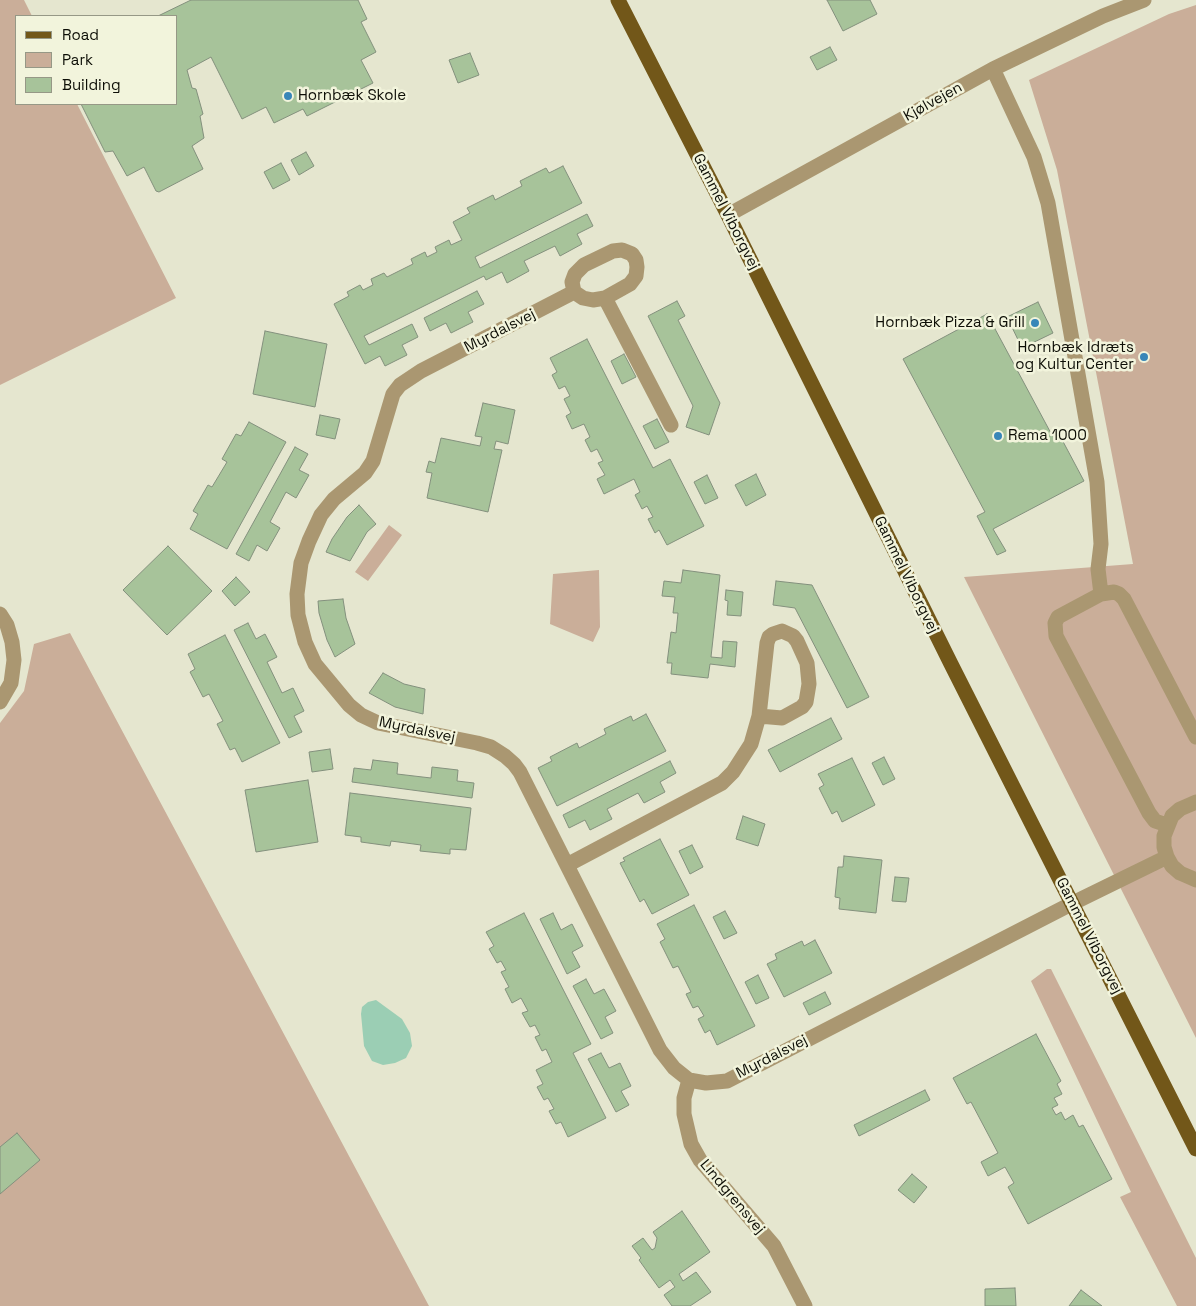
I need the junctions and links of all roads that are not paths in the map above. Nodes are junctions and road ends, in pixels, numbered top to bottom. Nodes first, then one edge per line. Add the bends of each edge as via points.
1 (618, 0) edge
2 (1144, 0) edge
3 (992, 69) junction
4 (728, 215) junction
5 (574, 292) junction
6 (605, 298) junction
7 (670, 425) dead end
8 (1101, 594) junction
9 (0, 614) edge
10 (0, 702) edge
11 (759, 716) junction
12 (1196, 737) edge
13 (1196, 802) edge
14 (1167, 825) junction
15 (1167, 857) junction
16 (567, 865) junction
17 (1196, 880) edge
18 (1073, 903) junction
19 (689, 1080) junction
20 (1196, 1149) edge
21 (806, 1306) edge

1 - 4 main road, Gammel Viborgvej
2 - 3 street, Kjølvejen
3 - 4 street, Kjølvejen
3 - 8 street via 1034,157 1049,211 1097,482
4 - 18 main road, Gammel Viborgvej
5 - 6 street via 593,300
5 - 6 street via 572,282 584,265 613,251 632,254 636,260 636,276 630,284
5 - 16 street, Myrdalsvej via 400,385 392,394 374,461 321,515 302,563 297,594 298,615 315,664 349,705 360,715 378,723 477,743 505,756 520,772
6 - 7 street
8 - 12 street via 1114,592 1124,599
8 - 14 street via 1058,617 1056,636 1149,813 1155,821
9 - 10 street via 7,625 14,660 10,683
11 - 11 street via 782,718 806,702 809,684 807,664 797,641 782,631 769,637 767,642
11 - 16 street via 751,744 742,760 722,782
13 - 14 street via 1180,809
14 - 15 street via 1164,841
15 - 17 street via 1180,873
15 - 18 street, Myrdalsvej
16 - 19 street, Myrdalsvej via 660,1050
18 - 19 street, Myrdalsvej via 727,1081 706,1083
18 - 20 main road, Gammel Viborgvej
19 - 21 street, Lindgrensvej via 684,1114 700,1160 774,1246

